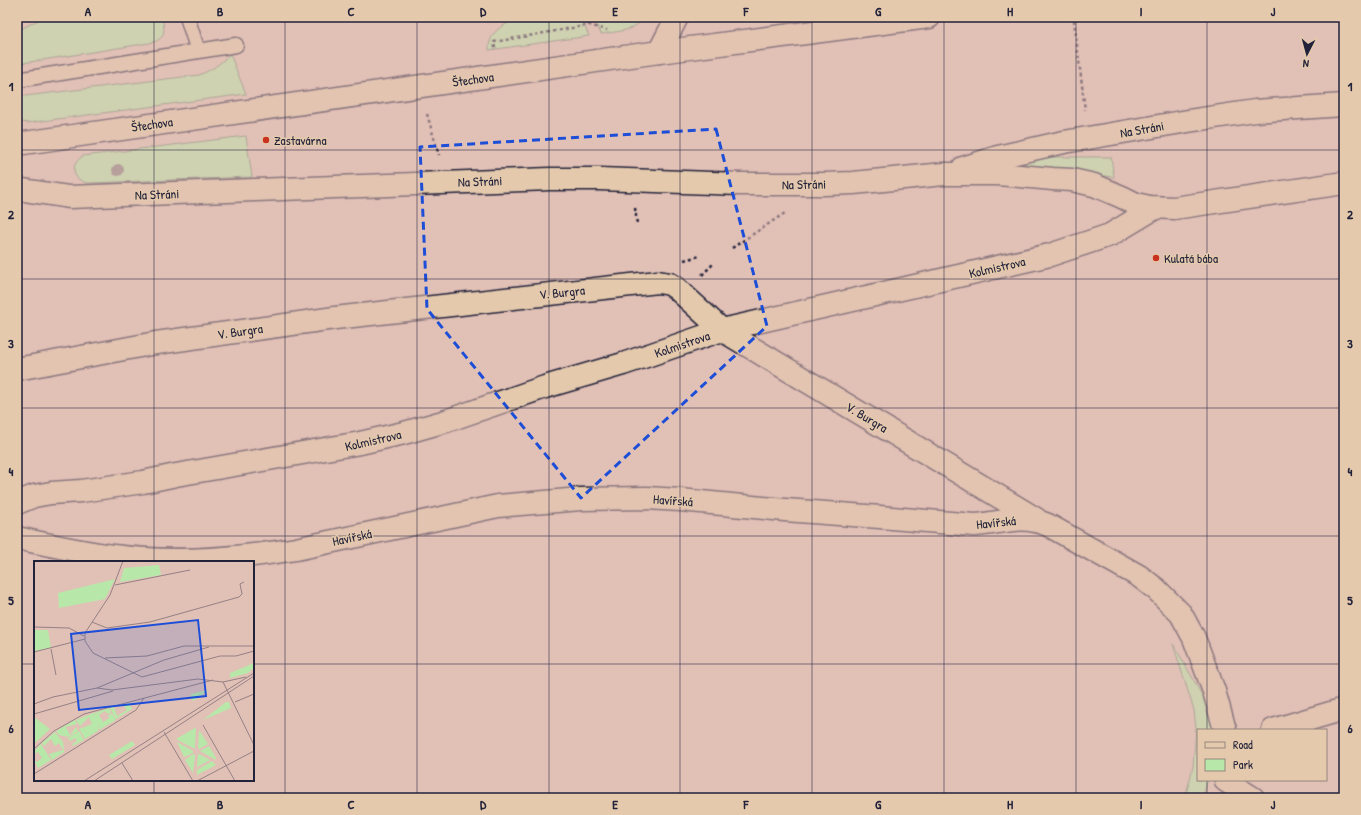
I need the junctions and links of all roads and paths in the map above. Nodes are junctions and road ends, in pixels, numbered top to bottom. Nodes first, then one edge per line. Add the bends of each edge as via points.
1 (187, 17) edge
2 (586, 17) edge
3 (597, 17) edge
4 (677, 17) edge
5 (929, 17) edge
6 (1074, 20) dead end
7 (588, 21) junction
8 (589, 25) dead end
9 (236, 45) dead end
10 (198, 51) junction
11 (659, 52) junction
12 (17, 80) edge
13 (1344, 105) edge
14 (426, 109) dead end
15 (1089, 138) junction
16 (17, 144) edge
17 (441, 160) dead end
18 (944, 174) junction
19 (1344, 183) edge
20 (17, 189) edge
21 (1155, 208) junction
22 (786, 212) dead end
23 (732, 248) dead end
24 (700, 256) dead end
25 (684, 260) dead end
26 (722, 330) junction
27 (17, 368) edge
28 (17, 503) edge
29 (1040, 522) junction
30 (17, 538) edge
31 (1344, 709) edge
32 (1226, 729) edge
33 (1276, 729) edge
34 (1224, 786) edge
35 (1253, 798) edge

1 - 10 lane
2 - 7 path
3 - 7 path
4 - 11 street
5 - 11 street, Štechova
6 - 15 path
7 - 8 path
9 - 10 lane
10 - 12 lane
11 - 16 street, Štechova
13 - 15 street, Na Stráni via 1254,111
14 - 17 path
15 - 18 street, Na Stráni via 998,157
18 - 20 street, Na Stráni via 825,184 550,179 69,197
18 - 21 street, Na Stráni via 998,174 1072,180 1094,185 1136,204
19 - 21 street via 1186,207
21 - 26 street, Kolmistrova via 1110,235 1050,255
22 - 23 path
24 - 25 path
26 - 27 street, V. Burgra via 676,288 658,282 320,320 156,343
26 - 28 street, Kolmistrova via 404,433 144,482 81,491 51,492
26 - 29 street, V. Burgra
29 - 30 street, Havířská via 1012,519 974,525 680,500 613,498 498,506 296,549 219,559 173,561 114,556
29 - 32 street, Havířská via 1139,576 1181,614 1194,638
31 - 33 street
34 - 35 street

